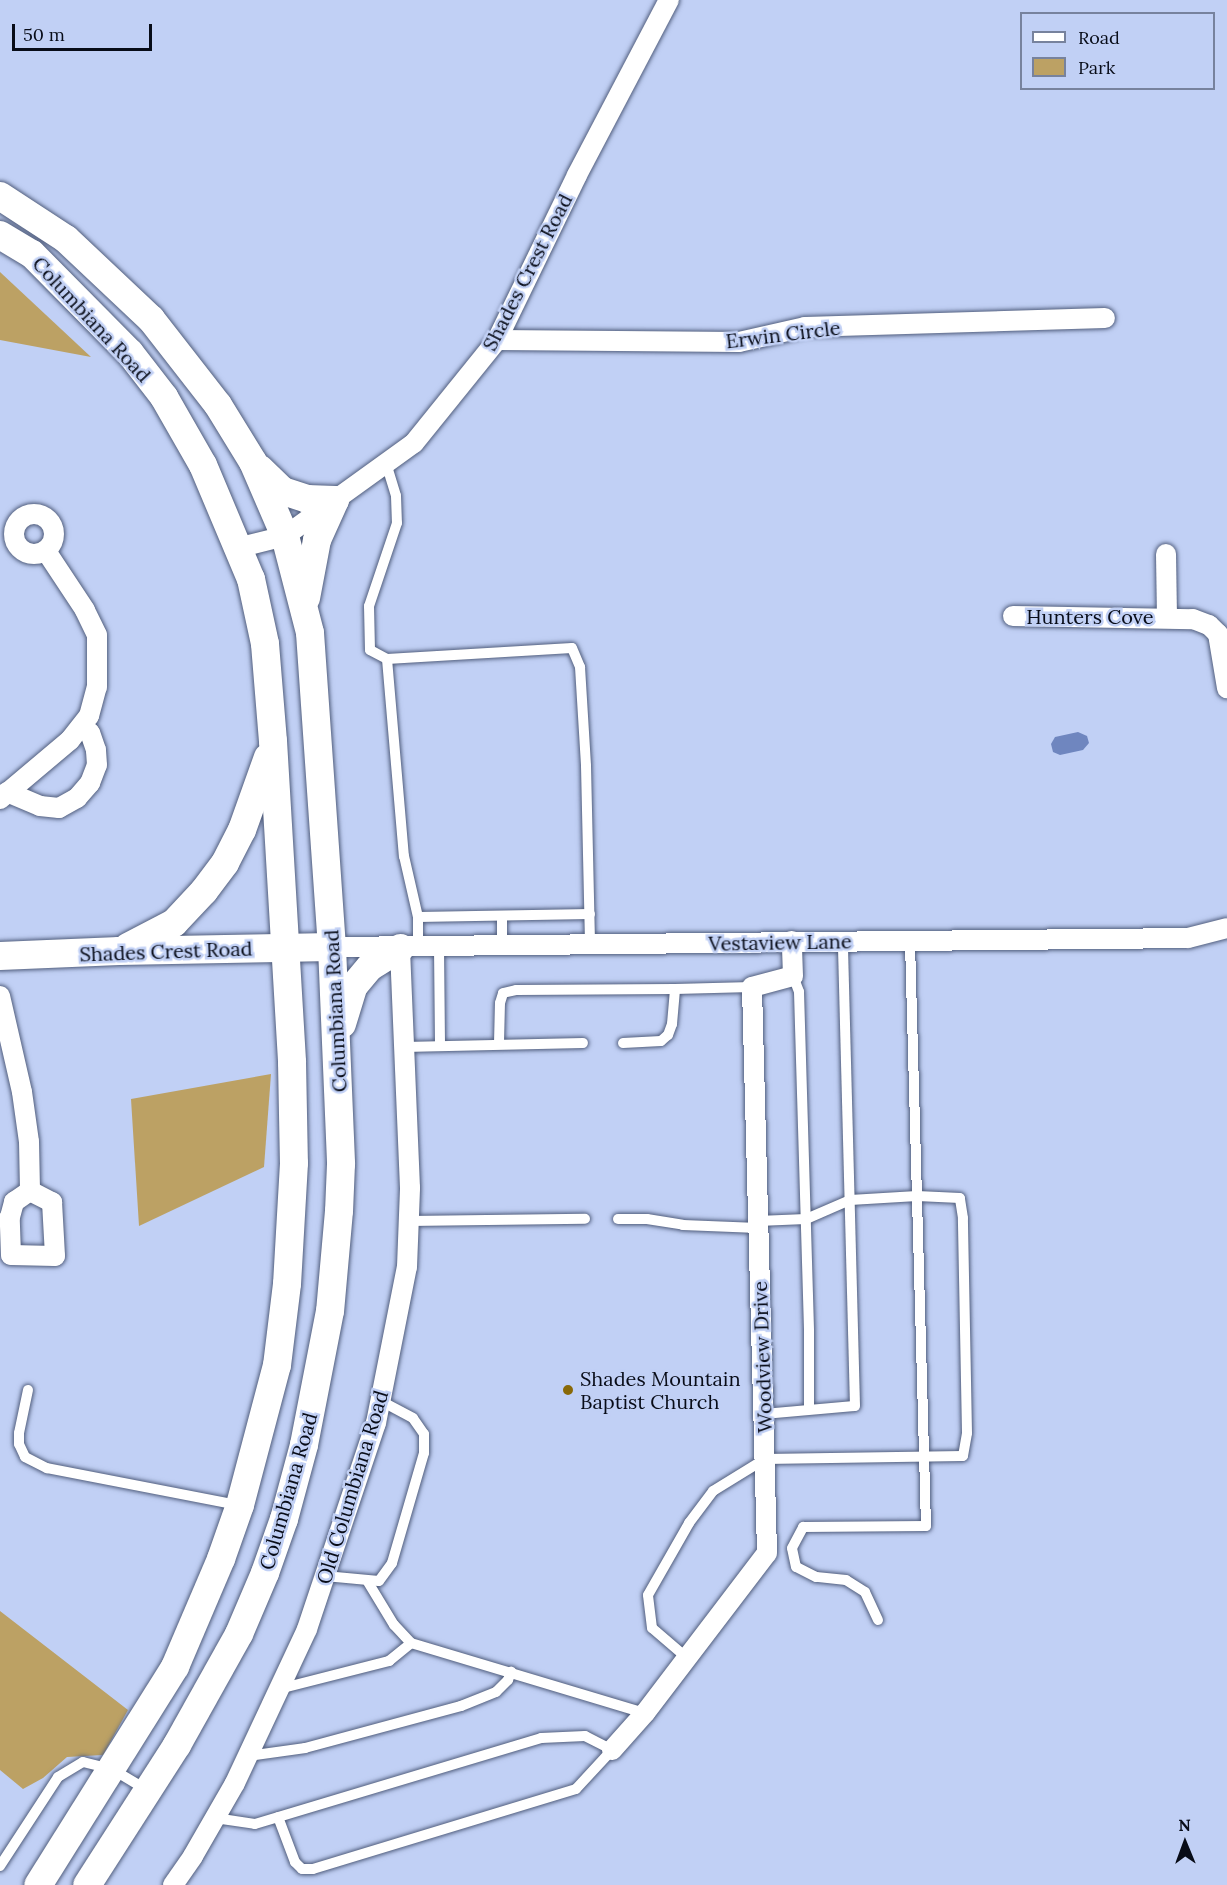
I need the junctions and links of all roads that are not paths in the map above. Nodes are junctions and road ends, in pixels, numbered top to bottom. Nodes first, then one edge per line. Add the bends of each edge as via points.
1 (669, 0) edge
2 (0, 196) edge
3 (0, 235) edge
4 (1105, 318) dead end
5 (497, 340) junction
6 (254, 462) junction
7 (386, 464) junction
8 (335, 500) junction
9 (285, 536) junction
10 (237, 548) junction
11 (46, 551) dead end
12 (1166, 554) dead end
13 (304, 609) junction
14 (1013, 616) dead end
15 (1167, 616) junction
16 (387, 659) junction
17 (1227, 688) edge
18 (82, 725) junction
19 (273, 741) junction
20 (4, 795) edge
21 (590, 914) junction
22 (502, 916) junction
23 (418, 918) junction
24 (1227, 928) edge
25 (792, 941) junction
26 (843, 941) junction
27 (910, 941) junction
28 (590, 945) junction
29 (502, 946) junction
30 (332, 947) junction
31 (286, 948) junction
32 (409, 948) junction
33 (439, 948) junction
34 (119, 951) junction
35 (0, 956) edge
36 (796, 984) junction
37 (752, 987) junction
38 (675, 989) junction
39 (0, 996) edge
40 (337, 1041) junction
41 (499, 1043) junction
42 (583, 1043) dead end
43 (622, 1043) dead end
44 (440, 1045) junction
45 (404, 1047) junction
46 (294, 1163) junction
47 (341, 1164) junction
48 (30, 1191) dead end
49 (917, 1196) junction
50 (850, 1200) junction
51 (806, 1218) junction
52 (585, 1219) dead end
53 (618, 1219) dead end
54 (409, 1221) junction
55 (758, 1225) junction
56 (28, 1390) dead end
57 (381, 1401) junction
58 (809, 1409) junction
59 (764, 1414) junction
60 (924, 1458) junction
61 (765, 1459) junction
62 (240, 1505) junction
63 (284, 1519) junction
64 (325, 1576) junction
65 (368, 1582) junction
66 (878, 1620) dead end
67 (411, 1643) junction
68 (687, 1658) junction
69 (511, 1672) junction
70 (279, 1689) junction
71 (645, 1713) junction
72 (612, 1750) junction
73 (248, 1756) junction
74 (112, 1769) junction
75 (147, 1790) junction
76 (278, 1817) junction
77 (214, 1818) junction
78 (0, 1866) edge
79 (39, 1885) edge
80 (87, 1885) edge
81 (173, 1885) edge

1 - 5 street, Shades Crest Road via 577,175
2 - 6 main road, Columbiana Road via 66,239 151,319 218,405
3 - 10 main road, Columbiana Road via 32,254 130,353 164,397 203,465
4 - 5 street, Erwin Circle via 805,327 739,342
5 - 7 street, Shades Crest Road via 414,443
6 - 8 main road via 283,491 307,499
6 - 9 main road, Columbiana Road
7 - 8 street, Shades Crest Road
7 - 16 lane via 396,496 397,523 369,606 370,650
8 - 9 street, Shades Crest Road
8 - 13 main road via 317,540
9 - 10 street, Shades Crest Road
9 - 13 main road, Columbiana Road
10 - 19 main road, Columbiana Road via 251,579 265,644
11 - 18 street via 97,635 97,687 90,716
12 - 15 street
13 - 30 main road, Columbiana Road via 310,633
14 - 15 street, Hunters Cove
15 - 17 street, Hunters Cove via 1193,619 1209,625 1218,634
16 - 21 lane via 572,648 580,667
16 - 23 lane via 404,856
18 - 20 street via 70,740
18 - 20 street via 90,733 97,765 90,783 77,798 58,808
19 - 31 main road, Columbiana Road
19 - 34 main road via 242,830 225,863 174,923
21 - 22 lane
21 - 28 lane
22 - 23 lane
22 - 29 lane
23 - 32 lane
24 - 27 street, Vestaview Lane via 1188,938
25 - 26 street, Vestaview Lane
25 - 28 street, Vestaview Lane
25 - 36 street
26 - 27 street, Vestaview Lane
26 - 50 lane
27 - 49 lane
28 - 29 street, Vestaview Lane
29 - 33 street, Vestaview Lane
30 - 31 main road, Shades Crest Road
30 - 32 street, Vestaview Lane
30 - 40 main road, Columbiana Road
31 - 34 main road, Shades Crest Road
31 - 46 main road, Columbiana Road
32 - 33 street, Vestaview Lane
32 - 40 main road via 370,968 353,987
32 - 45 street, Old Columbiana Road
33 - 44 lane
34 - 35 main road, Shades Crest Road
36 - 37 street
36 - 51 lane
37 - 38 lane
37 - 55 street, Woodview Drive
38 - 41 lane via 503,993
38 - 43 lane via 668,1035 661,1041
39 - 48 street via 22,1092
40 - 47 main road, Columbiana Road
41 - 42 lane
41 - 44 lane
44 - 45 lane
45 - 54 street, Old Columbiana Road
46 - 47 main road
46 - 62 main road, Columbiana Road via 287,1284 277,1365
47 - 63 main road, Columbiana Road via 330,1311 307,1433
49 - 50 lane
49 - 60 lane
49 - 60 lane via 960,1198 963,1218 967,1433 963,1456
50 - 51 lane
50 - 58 lane via 855,1406
51 - 55 lane
51 - 58 lane
52 - 54 lane
53 - 55 lane via 682,1225
54 - 57 street, Old Columbiana Road via 407,1268
55 - 59 street, Woodview Drive
56 - 62 lane via 19,1433 25,1457 47,1468
57 - 64 street, Old Columbiana Road
57 - 65 lane via 413,1418 424,1434 424,1453 392,1563 379,1581
58 - 59 lane
59 - 61 street, Woodview Drive
60 - 61 lane
60 - 66 lane via 926,1526 803,1527 792,1548 796,1567 816,1577 846,1580 865,1592
61 - 68 street, Woodview Drive via 767,1553
61 - 68 lane via 713,1491 689,1523 648,1595 652,1628
62 - 63 main road
62 - 74 main road, Columbiana Road via 222,1559 175,1667
63 - 75 main road, Columbiana Road via 240,1634
64 - 65 lane
64 - 70 street, Old Columbiana Road via 307,1629
65 - 67 lane via 394,1625
67 - 69 lane
67 - 70 lane via 389,1661
68 - 71 street, Woodview Drive
69 - 71 lane
69 - 73 lane via 496,1692 461,1706 305,1748
70 - 73 street, Old Columbiana Road
71 - 72 street, Woodview Drive
72 - 76 lane via 585,1736 541,1738
72 - 76 lane via 576,1789 313,1869 303,1869 295,1862
73 - 77 street, Old Columbiana Road
74 - 75 lane
74 - 78 lane via 83,1762 58,1777
74 - 79 main road, Columbiana Road
75 - 80 main road, Columbiana Road
76 - 77 lane via 255,1824
77 - 81 street, Old Columbiana Road

